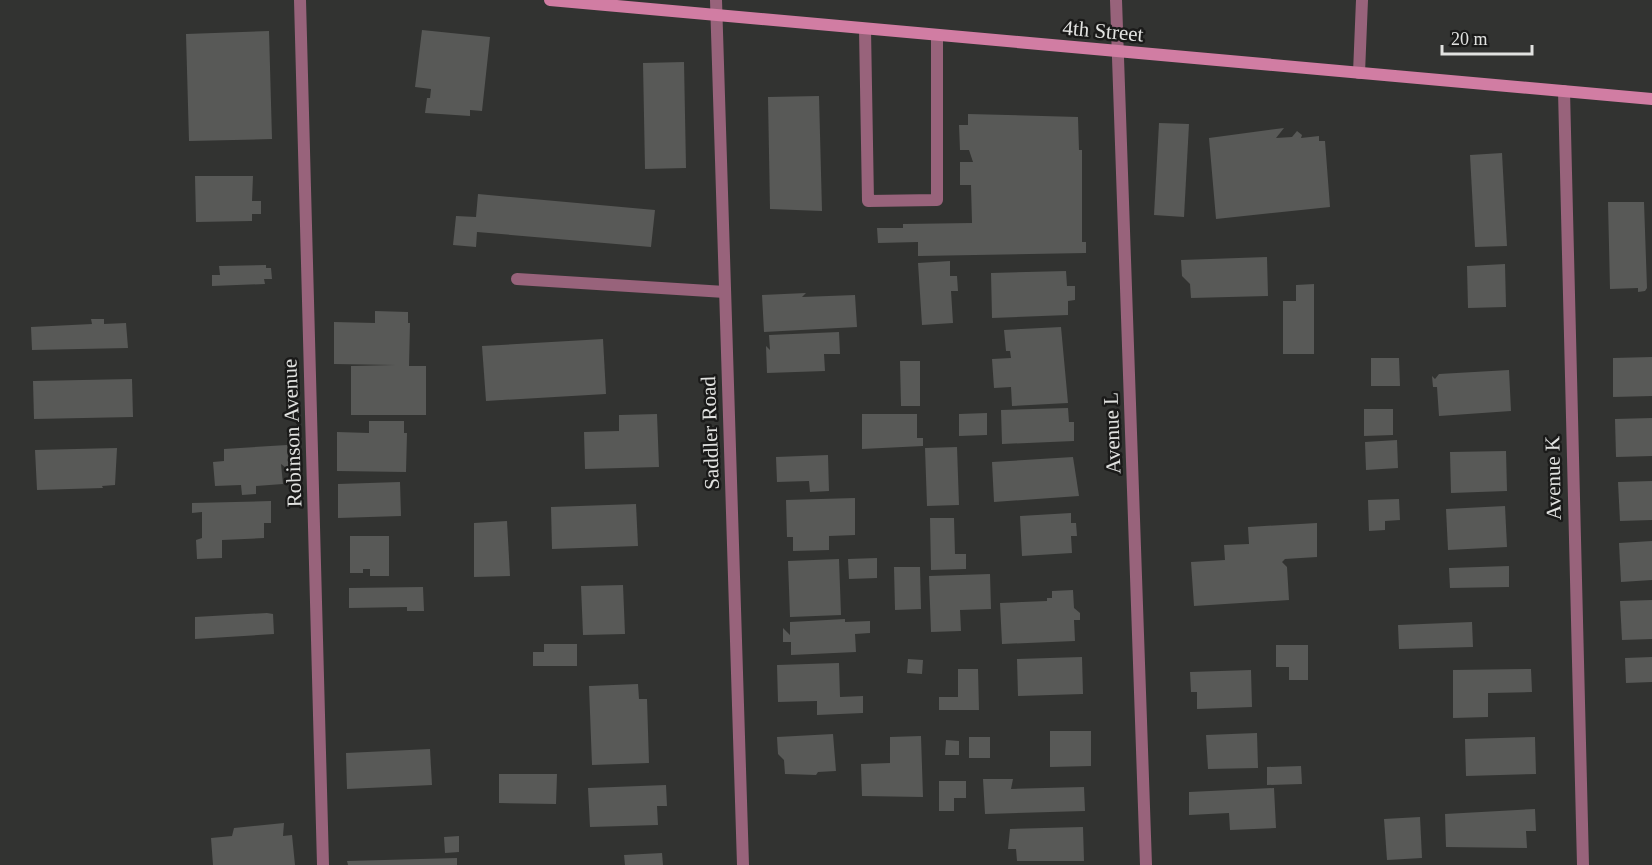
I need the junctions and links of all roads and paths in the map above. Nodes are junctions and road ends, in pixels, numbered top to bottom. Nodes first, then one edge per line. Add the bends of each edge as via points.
1 (300, 0) edge
2 (550, 0) edge
3 (716, 0) edge
4 (1116, 0) edge
5 (1362, 0) edge
6 (717, 16) junction
7 (865, 29) junction
8 (938, 36) junction
9 (1119, 51) junction
10 (1359, 73) junction
11 (1564, 91) junction
12 (1652, 99) edge
13 (517, 279) dead end
14 (725, 292) junction
15 (323, 865) edge
16 (742, 865) edge
17 (1146, 865) edge
18 (1583, 865) edge

1 - 15 street, Robinson Avenue
2 - 6 main road, 4th Street
3 - 6 street, Saddler Road
4 - 9 street, Avenue L
5 - 10 street
6 - 7 main road, 4th Street
6 - 14 street, Saddler Road
7 - 8 main road, 4th Street
7 - 8 street via 868,201 937,200
8 - 9 main road, 4th Street
9 - 10 main road, 4th Street
9 - 17 street, Avenue L
10 - 11 main road, 4th Street
11 - 12 main road, 4th Street
11 - 18 street, Avenue K
13 - 14 street
14 - 16 street, Saddler Road

